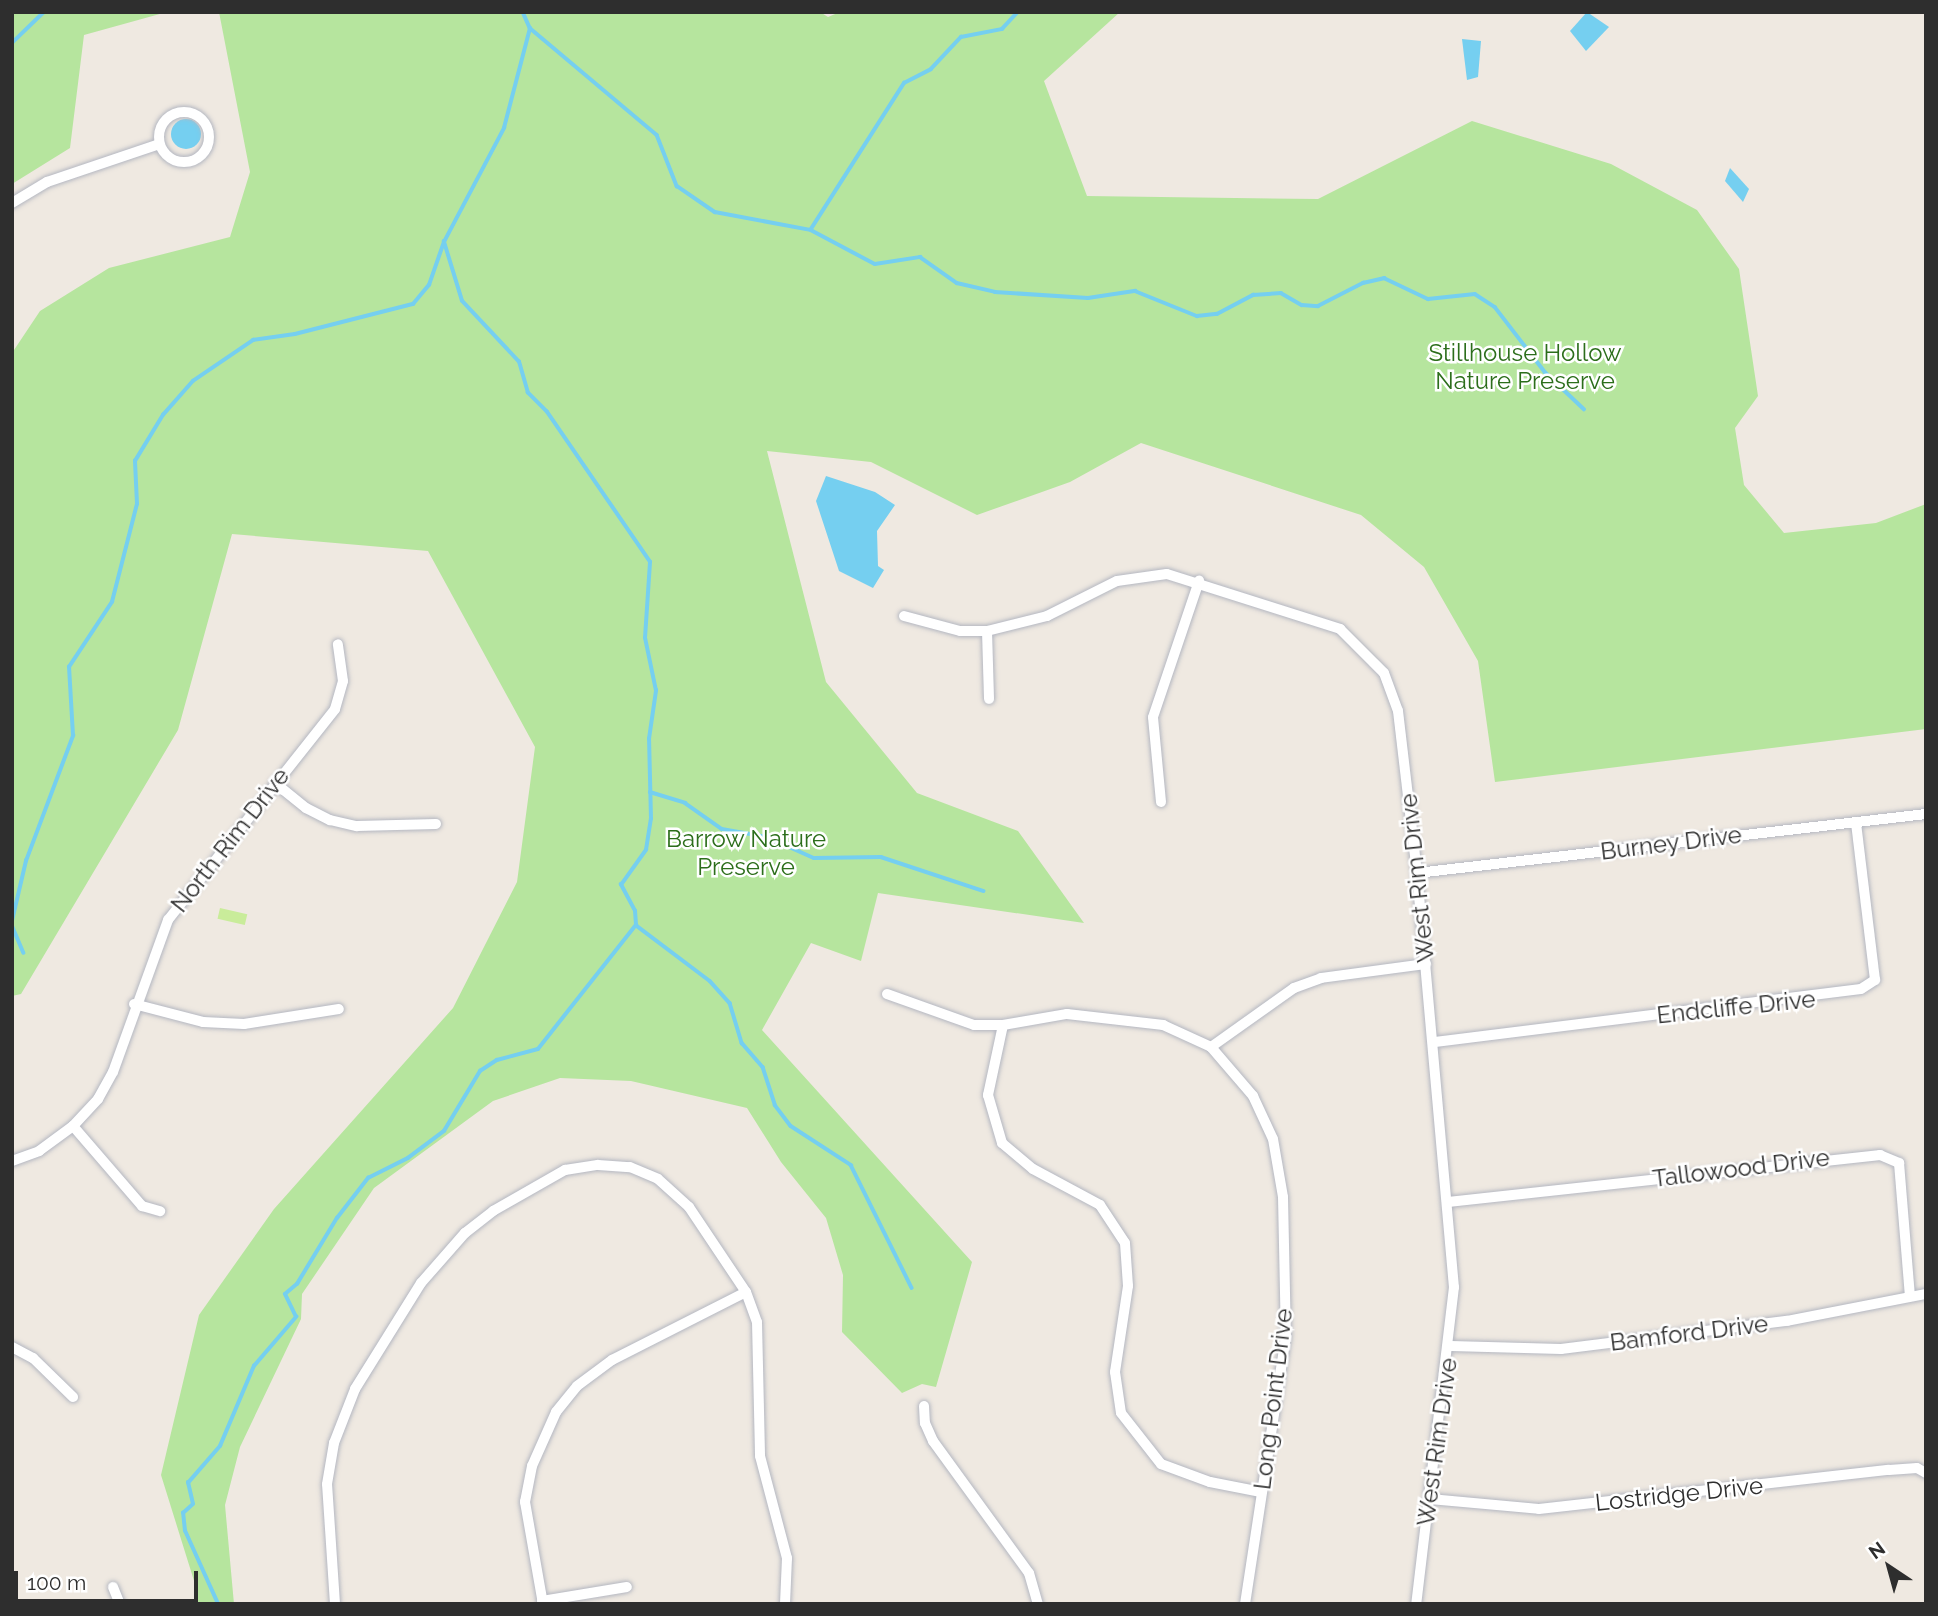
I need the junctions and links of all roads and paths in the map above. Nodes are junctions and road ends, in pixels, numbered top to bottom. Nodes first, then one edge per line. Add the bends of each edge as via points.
1 (159, 144) junction
2 (12, 203) edge
3 (1199, 581) junction
4 (904, 616) dead end
5 (987, 631) junction
6 (338, 644) dead end
7 (989, 699) dead end
8 (275, 783) junction
9 (1161, 802) dead end
10 (1926, 814) edge
11 (1856, 822) junction
12 (436, 824) dead end
13 (1417, 873) junction
14 (1426, 964) junction
15 (887, 994) dead end
16 (134, 1004) junction
17 (339, 1009) dead end
18 (1003, 1025) junction
19 (1436, 1042) junction
20 (1211, 1047) junction
21 (73, 1126) junction
22 (12, 1161) edge
23 (1448, 1202) junction
24 (160, 1211) dead end
25 (746, 1292) junction
26 (1926, 1294) edge
27 (1910, 1296) junction
28 (1451, 1346) junction
29 (12, 1347) edge
30 (73, 1397) dead end
31 (924, 1406) dead end
32 (1926, 1473) edge
33 (1261, 1492) junction
34 (1430, 1499) junction
35 (113, 1587) dead end
36 (627, 1587) dead end
37 (542, 1603) edge
38 (120, 1604) edge
39 (335, 1604) edge
40 (785, 1604) edge
41 (1038, 1604) edge
42 (1245, 1604) edge
43 (1416, 1604) edge

1 - 1 street via 176,161 193,161 205,150 206,126 195,114 171,116 160,128
1 - 2 street via 47,181
3 - 5 street, West Rim Drive via 1167,574 1141,575 1117,581 1047,616
3 - 9 street via 1153,717
3 - 13 street, West Rim Drive via 1339,629 1384,673 1398,711
4 - 5 street, West Rim Drive via 960,631
5 - 7 street
6 - 8 street, North Rim Drive via 343,681 335,709
8 - 12 street via 330,820 357,826
8 - 16 street, North Rim Drive via 168,920
10 - 11 street, Burney Drive
11 - 13 street, Burney Drive
11 - 19 street, Endcliffe Drive via 1875,980 1861,989
13 - 14 street, West Rim Drive
14 - 19 street, West Rim Drive
14 - 20 street via 1321,978 1294,988
15 - 18 street, Long Point Drive via 974,1025
16 - 17 street via 203,1022 244,1024
16 - 21 street, North Rim Drive via 113,1072 98,1099
18 - 20 street, Long Point Drive via 1067,1014 1104,1016 1163,1025
18 - 33 street via 988,1095 1002,1143 1033,1169 1100,1205 1125,1243 1128,1286 1115,1373 1121,1413 1161,1464 1210,1482
19 - 23 street, West Rim Drive
20 - 33 street, Long Point Drive via 1234,1070 1264,1115 1283,1197 1286,1336
21 - 22 street, North Rim Drive via 39,1151
21 - 24 street via 142,1206
23 - 27 street, Tallowood Drive via 1880,1155 1899,1163
23 - 28 street, West Rim Drive via 1454,1287
25 - 37 street via 612,1360 577,1386 556,1412 531,1466 525,1502
25 - 39 street via 689,1207 658,1179 630,1167 598,1164 565,1170 493,1211 447,1250 421,1283 355,1389 334,1443 327,1484
25 - 40 street via 758,1332 759,1447 787,1558
26 - 27 street, Bamford Drive
27 - 28 street, Bamford Drive via 1787,1321 1561,1349
28 - 34 street, West Rim Drive
29 - 30 street via 33,1358
31 - 41 street via 933,1441 1029,1573
32 - 34 street, Lostridge Drive via 1917,1468 1539,1509
33 - 42 street, Long Point Drive
34 - 43 street, West Rim Drive
35 - 38 street
36 - 37 street

